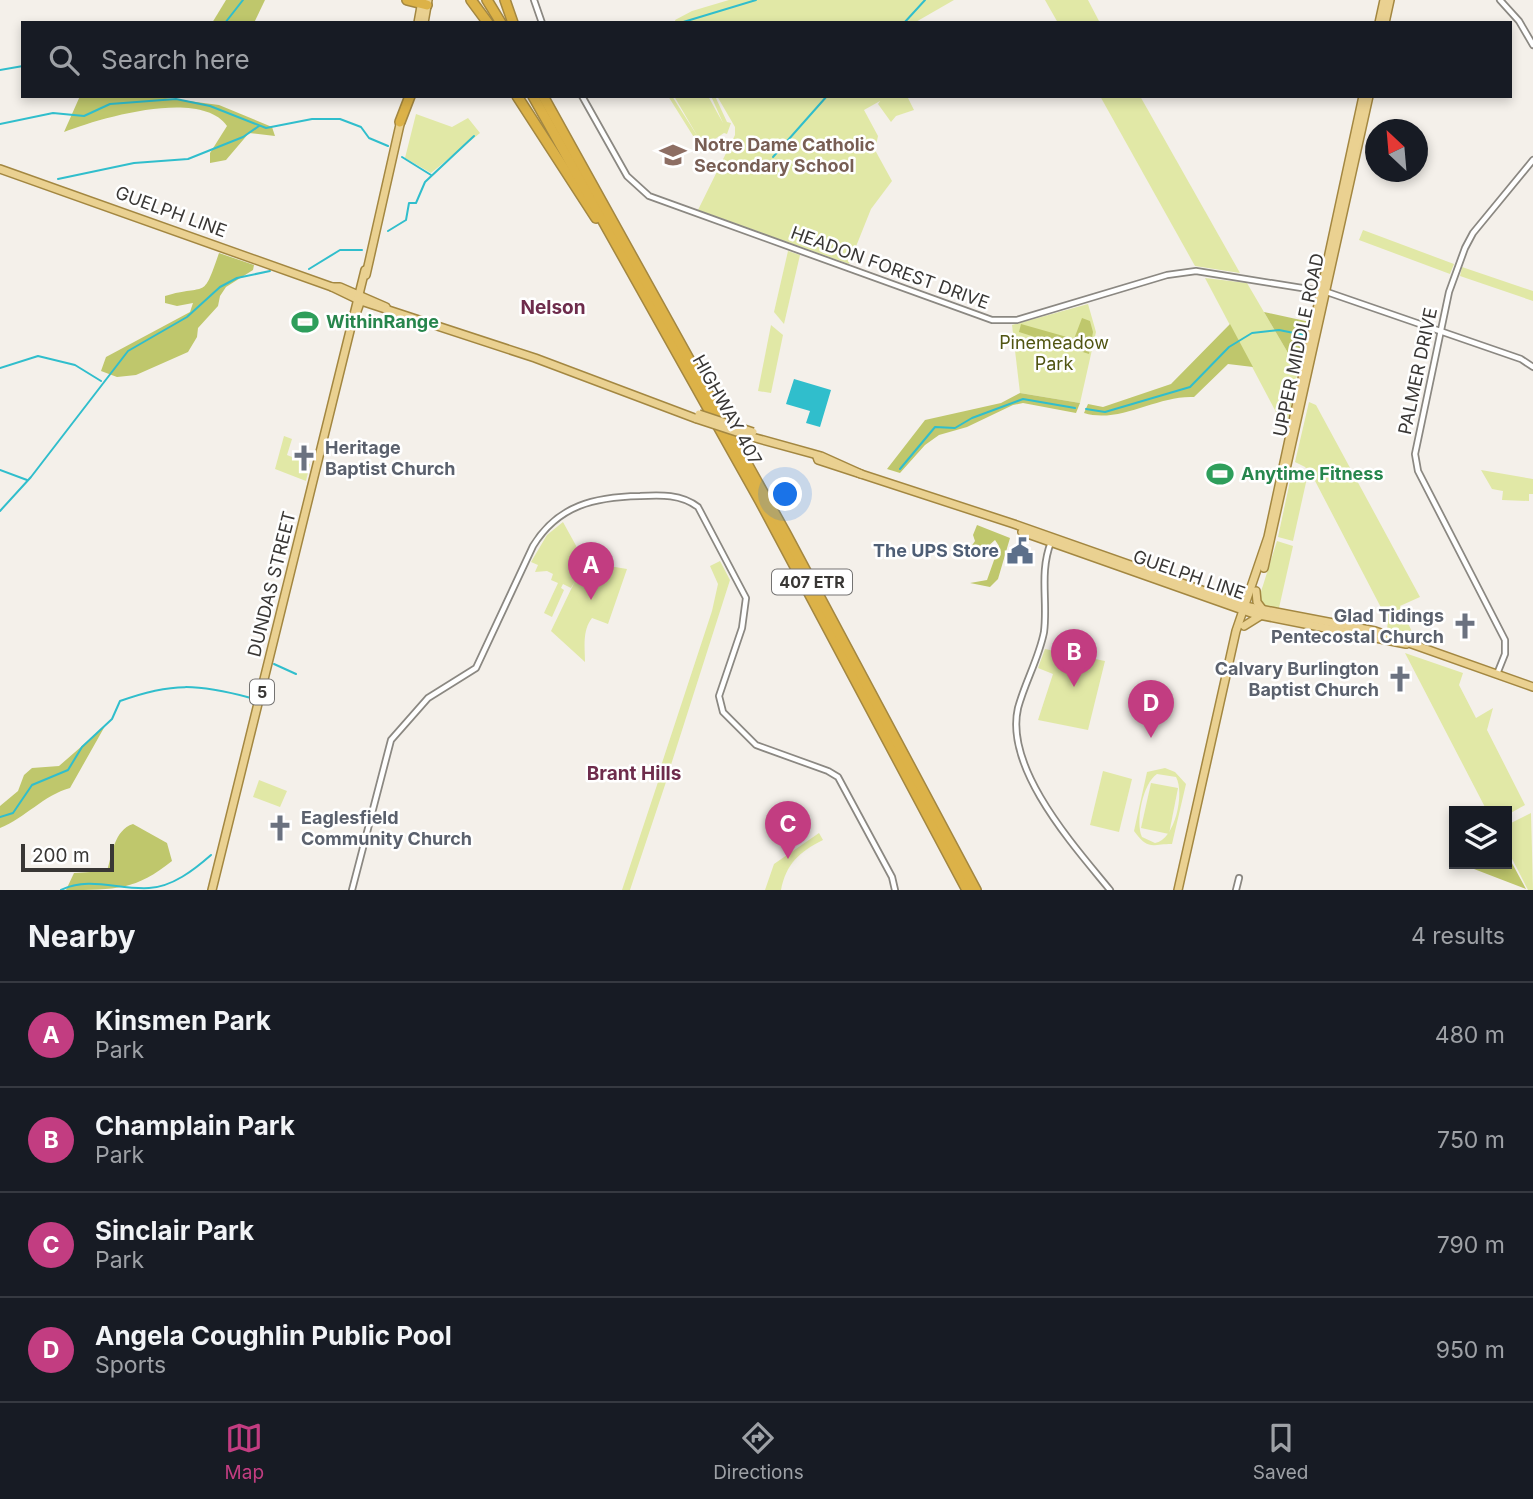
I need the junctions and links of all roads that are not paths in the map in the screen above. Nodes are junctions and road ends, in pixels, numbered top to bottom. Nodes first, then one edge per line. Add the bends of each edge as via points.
1 (407, 0) edge
2 (471, 0) edge
3 (477, 0) edge
4 (487, 0) edge
5 (505, 0) edge
6 (534, 0) edge
7 (1384, 0) edge
8 (1390, 0) edge
9 (1500, 0) edge
10 (425, 2) edge
11 (419, 21) edge
12 (424, 21) edge
13 (487, 21) edge
14 (488, 21) edge
15 (500, 21) edge
16 (512, 21) edge
17 (541, 21) edge
18 (1382, 21) edge
19 (1383, 21) edge
20 (1533, 45) edge
21 (407, 98) edge
22 (518, 98) edge
23 (534, 98) edge
24 (544, 98) edge
25 (551, 98) edge
26 (583, 98) edge
27 (1363, 98) edge
28 (1369, 98) edge
29 (400, 122) joint
30 (1533, 160) edge
31 (581, 163) junction
32 (0, 169) edge
33 (638, 279) junction
34 (1324, 292) junction
35 (359, 297) junction
36 (374, 305) junction
37 (386, 307) junction
38 (354, 322) junction
39 (1440, 331) junction
40 (1533, 368) edge
41 (1051, 540) junction
42 (1254, 590) junction
43 (1231, 603) junction
44 (1247, 609) junction
45 (1262, 613) junction
46 (1329, 622) junction
47 (1241, 626) junction
48 (1320, 626) junction
49 (1406, 644) junction
50 (1497, 675) junction
51 (1533, 687) edge
52 (1239, 878) dead end
53 (212, 890) edge
54 (352, 890) edge
55 (895, 890) edge
56 (967, 890) edge
57 (976, 890) edge
58 (1110, 890) edge
59 (1178, 890) edge
60 (1236, 890) edge

1 - 10 highway
2 - 13 highway
3 - 14 highway
4 - 15 highway
5 - 16 highway
6 - 17 street
7 - 18 main road
8 - 19 main road
9 - 20 street
10 - 11 main road
10 - 12 main road
21 - 29 highway
22 - 33 highway
23 - 33 highway, HIGHWAY 407 / 407 ETR
24 - 31 highway, HIGHWAY 407 / 407 ETR
25 - 31 highway
26 - 34 street, HEADON FOREST DRIVE via 627,176 654,199 992,320 1017,320 1184,271
27 - 34 main road, UPPER MIDDLE ROAD
28 - 34 main road, UPPER MIDDLE ROAD
29 - 35 main road, DUNDAS STREET / 5
30 - 39 street, PALMER DRIVE via 1469,239
31 - 57 highway, HIGHWAY 407 / 407 ETR
32 - 35 main road, GUELPH LINE
33 - 56 highway, HIGHWAY 407 / 407 ETR
34 - 39 street, HEADON FOREST DRIVE
34 - 42 main road, UPPER MIDDLE ROAD
35 - 36 main road, GUELPH LINE
35 - 37 main road, GUELPH LINE
35 - 38 main road, DUNDAS STREET / 5
36 - 37 main road, GUELPH LINE
36 - 38 main road
37 - 41 main road, GUELPH LINE, bridge
38 - 53 main road, DUNDAS STREET / 5
39 - 40 street, HEADON FOREST DRIVE via 1521,359
39 - 50 street, PALMER DRIVE via 1416,461 1505,640
41 - 43 main road, GUELPH LINE
41 - 58 street via 1043,570 1043,634 1018,708 1018,737 1023,760 1064,835
42 - 43 main road
42 - 44 main road, UPPER MIDDLE ROAD
42 - 45 main road
43 - 44 main road, GUELPH LINE
43 - 47 main road
44 - 45 main road, GUELPH LINE
44 - 47 main road, UPPER MIDDLE ROAD
45 - 46 main road, GUELPH LINE
45 - 47 main road
45 - 48 main road, GUELPH LINE
46 - 48 main road
46 - 49 main road, GUELPH LINE via 1375,631
47 - 59 main road, UPPER MIDDLE ROAD via 1218,707
48 - 49 main road, GUELPH LINE
49 - 50 main road, GUELPH LINE
50 - 51 main road, GUELPH LINE
52 - 60 street
54 - 55 street via 391,740 428,698 476,668 543,532 562,514 594,499 655,495 688,500 698,507 747,598 719,696 723,712 756,745 828,771 840,780

